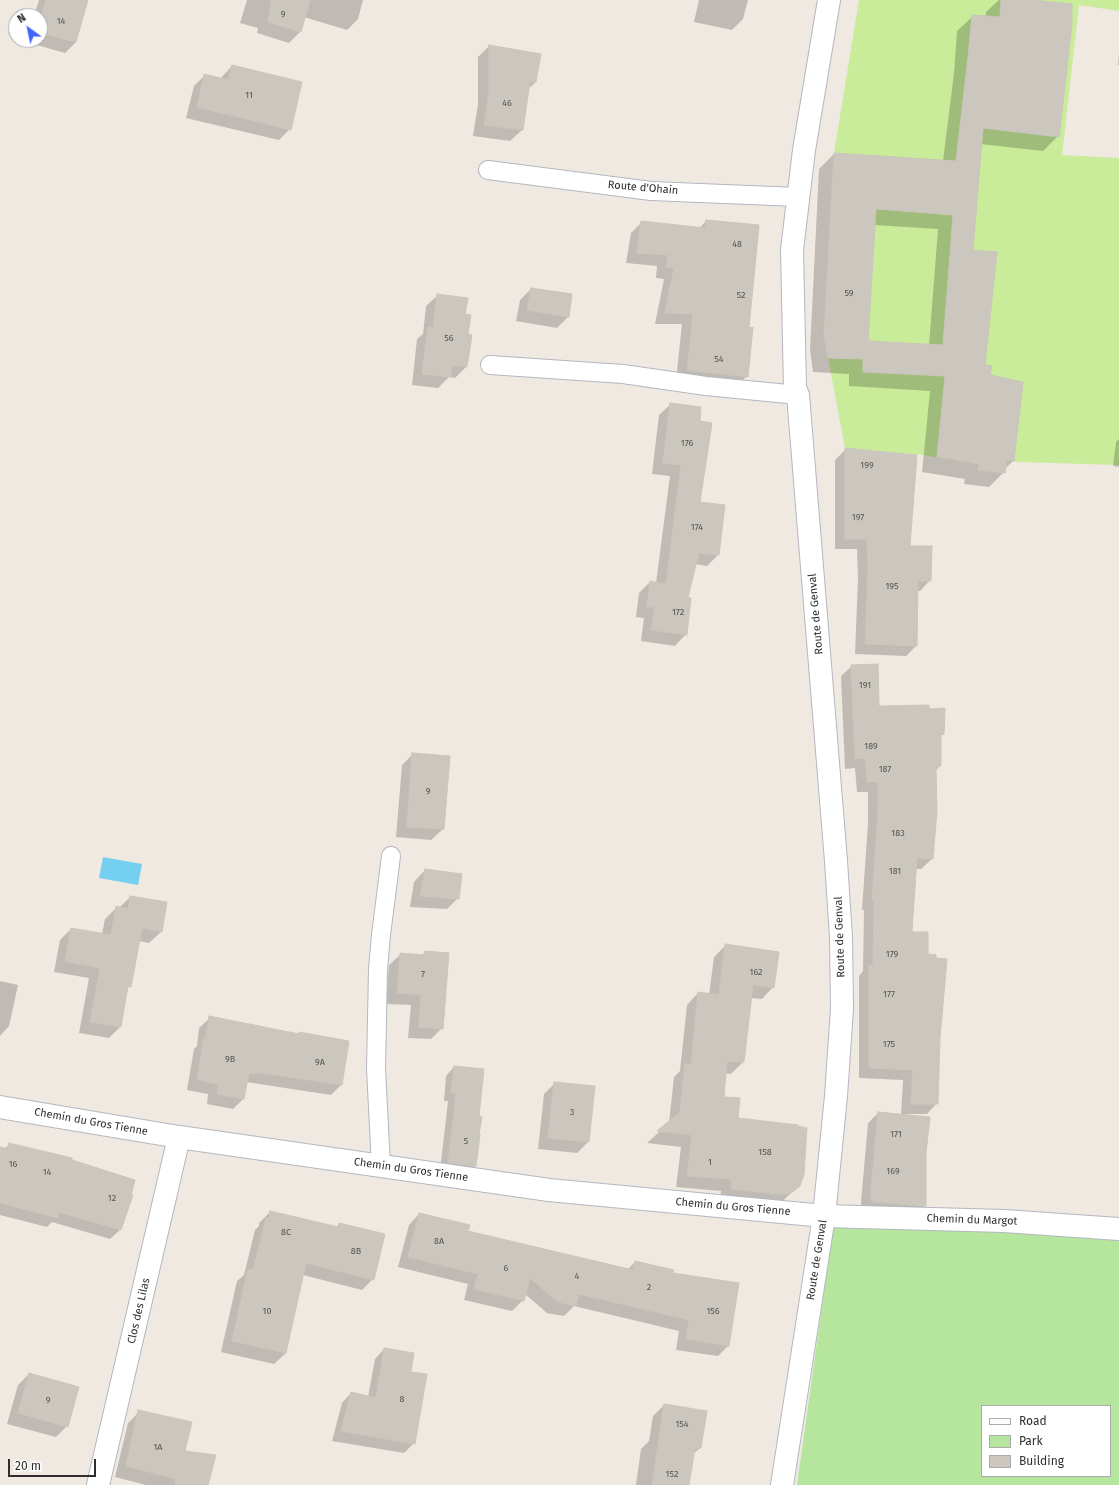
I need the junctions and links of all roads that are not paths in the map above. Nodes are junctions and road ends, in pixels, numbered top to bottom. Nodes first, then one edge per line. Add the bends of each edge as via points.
1 (829, 0) edge
2 (488, 170) dead end
3 (798, 198) junction
4 (490, 365) dead end
5 (797, 391) junction
6 (391, 856) dead end
7 (0, 1107) edge
8 (179, 1137) junction
9 (381, 1166) junction
10 (824, 1216) junction
11 (1119, 1229) edge
12 (98, 1485) edge
13 (782, 1485) edge

1 - 3 main road
2 - 3 lane, Route d'Ohain via 650,191
3 - 5 main road via 792,250
4 - 5 lane via 623,374 706,386
5 - 10 main road, Route de Genval via 841,937 842,1009
6 - 9 lane via 378,969 376,1069
7 - 8 main road, Chemin du Gros Tienne
8 - 9 main road, Chemin du Gros Tienne
8 - 12 main road, Clos des Lilas
9 - 10 main road, Chemin du Gros Tienne via 549,1190
10 - 11 main road, Chemin du Margot via 1004,1221
10 - 13 main road, Route de Genval

